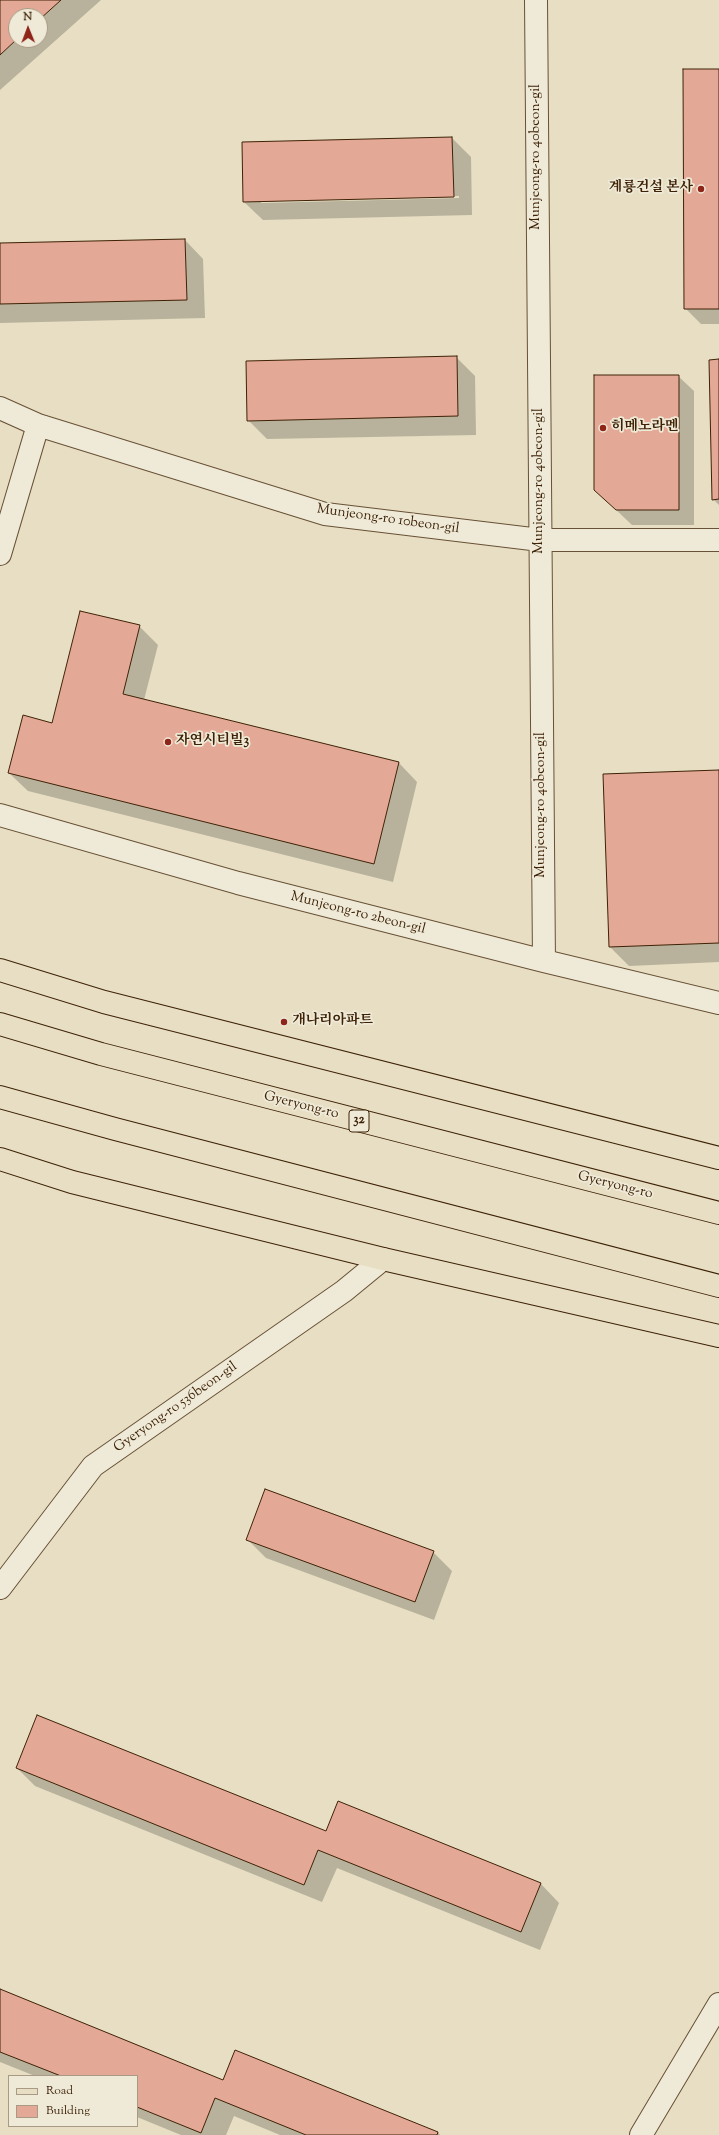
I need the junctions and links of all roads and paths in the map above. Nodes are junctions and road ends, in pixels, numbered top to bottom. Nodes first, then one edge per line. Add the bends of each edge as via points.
1 (536, 0) edge
2 (0, 408) edge
3 (38, 425) junction
4 (540, 540) junction
5 (719, 540) edge
6 (0, 554) edge
7 (0, 815) edge
8 (544, 961) junction
9 (0, 970) edge
10 (719, 1003) edge
11 (0, 1024) edge
12 (0, 1097) edge
13 (719, 1158) edge
14 (0, 1159) edge
15 (719, 1213) edge
16 (383, 1259) junction
17 (719, 1286) edge
18 (719, 1336) edge
19 (0, 1588) edge
20 (719, 2004) edge
21 (641, 2135) edge

1 - 4 street, Munjeong-ro 40beon-gil
2 - 3 street, Munjeong-ro 10beon-gil
3 - 4 street, Munjeong-ro 10beon-gil via 325,514
3 - 6 street
4 - 5 street, Munjeong-ro 10beon-gil
4 - 8 street, Munjeong-ro 40beon-gil
7 - 8 street, Munjeong-ro 2beon-gil via 238,883
8 - 10 street, Munjeong-ro 2beon-gil
9 - 13 main road via 104,1002
11 - 15 main road, Gyeryong-ro / 32 via 100,1054
12 - 17 main road
14 - 16 main road via 72,1182
16 - 18 main road
16 - 19 street, Gyeryong-ro 536beon-gil via 344,1291 93,1466
20 - 21 street

